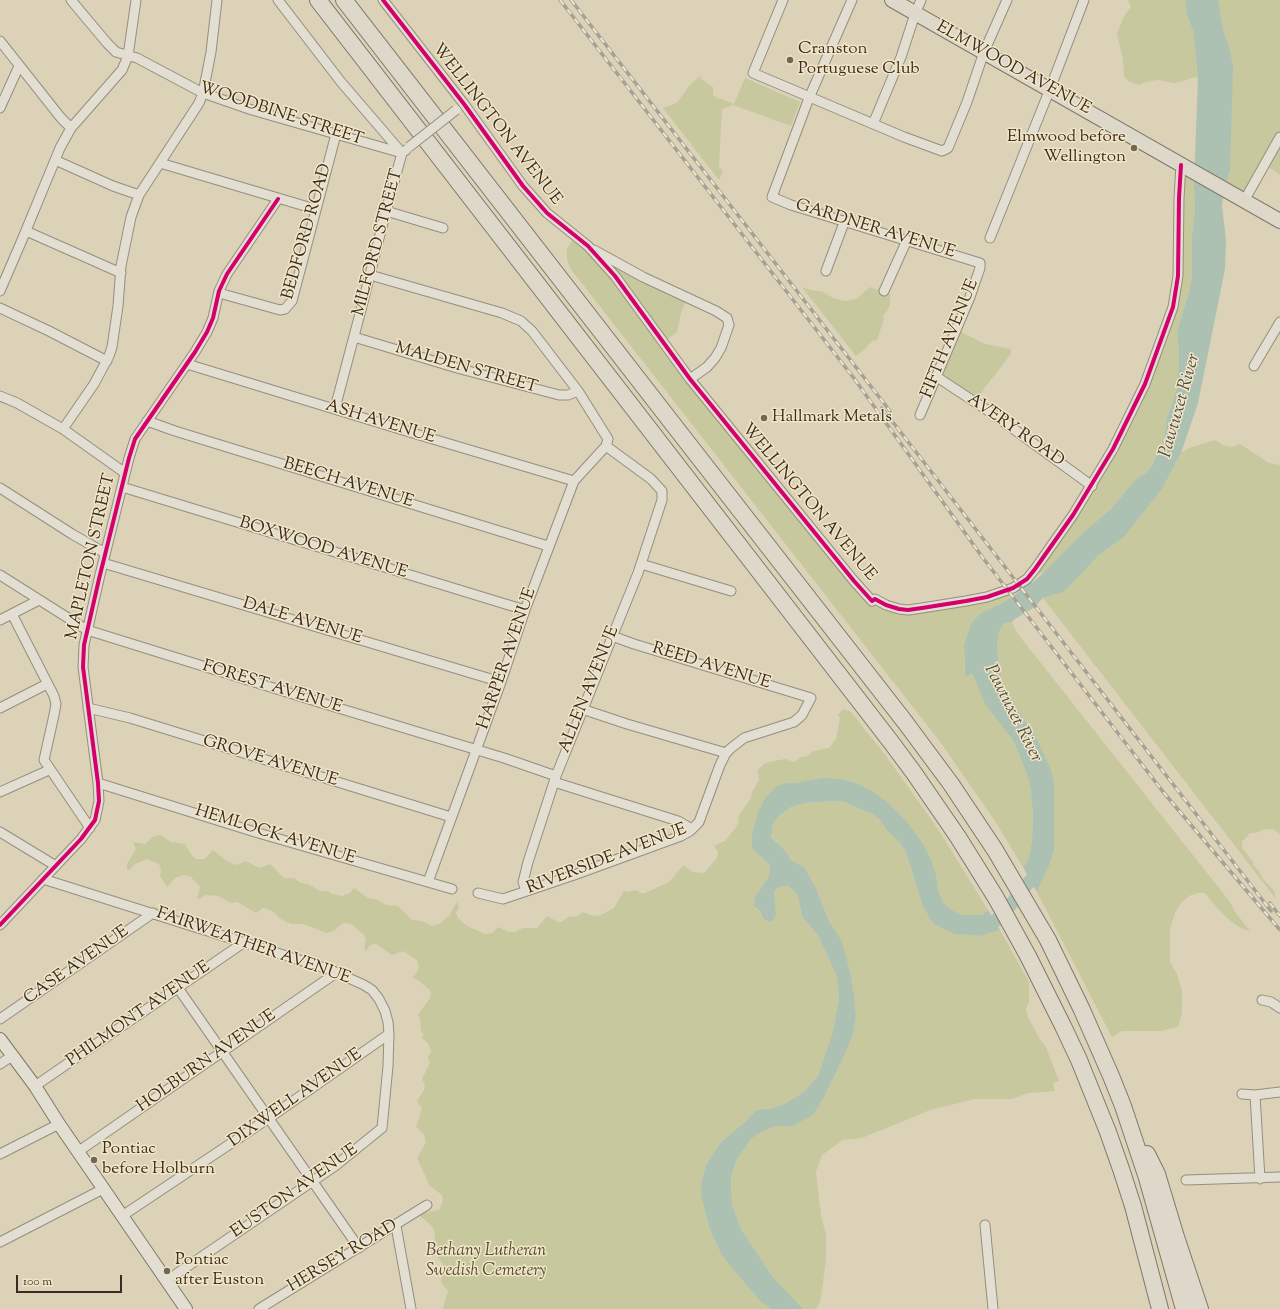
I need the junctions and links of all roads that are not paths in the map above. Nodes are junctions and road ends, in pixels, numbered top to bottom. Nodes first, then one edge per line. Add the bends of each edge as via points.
1 (71, 0) edge
2 (136, 0) edge
3 (217, 0) edge
4 (278, 0) edge
5 (318, 0) edge
6 (344, 0) edge
7 (383, 0) edge
8 (783, 0) edge
9 (852, 0) edge
10 (892, 0) edge
11 (921, 0) edge
12 (1007, 0) edge
13 (1084, 0) edge
14 (915, 14) junction
15 (0, 41) edge
16 (984, 52) junction
17 (128, 56) junction
18 (19, 66) junction
19 (1050, 90) junction
20 (204, 93) junction
21 (809, 98) junction
22 (464, 104) junction
23 (0, 108) edge
24 (873, 124) junction
25 (72, 128) junction
26 (336, 134) junction
27 (1280, 137) edge
28 (406, 150) junction
29 (55, 160) junction
30 (160, 163) junction
31 (1184, 166) junction
32 (139, 195) junction
33 (278, 199) junction
34 (1244, 201) junction
35 (315, 209) junction
36 (386, 211) junction
37 (845, 220) junction
38 (1280, 221) edge
39 (443, 228) dead end
40 (26, 231) junction
41 (990, 238) dead end
42 (907, 240) junction
43 (588, 246) junction
44 (980, 263) joint
45 (826, 271) dead end
46 (121, 273) junction
47 (370, 275) junction
48 (0, 291) edge
49 (884, 291) dead end
50 (219, 293) junction
51 (0, 308) edge
52 (1280, 322) edge
53 (354, 337) junction
54 (107, 361) junction
55 (187, 364) junction
56 (1254, 366) dead end
57 (937, 377) junction
58 (690, 379) junction
59 (578, 391) junction
60 (0, 396) edge
61 (335, 408) junction
62 (920, 415) dead end
63 (148, 421) junction
64 (63, 429) junction
65 (606, 446) junction
66 (125, 473) junction
67 (574, 481) junction
68 (1092, 486) junction
69 (122, 487) junction
70 (0, 488) edge
71 (548, 546) junction
72 (104, 558) junction
73 (641, 564) junction
74 (0, 575) edge
75 (731, 591) dead end
76 (39, 600) junction
77 (525, 610) junction
78 (12, 614) junction
79 (0, 620) edge
80 (87, 630) junction
81 (612, 636) junction
82 (501, 682) junction
83 (47, 684) junction
84 (811, 698) joint
85 (0, 708) edge
86 (88, 708) junction
87 (582, 708) junction
88 (476, 749) junction
89 (726, 753) junction
90 (50, 770) junction
91 (555, 779) junction
92 (98, 783) junction
93 (0, 792) edge
94 (451, 816) junction
95 (90, 828) junction
96 (690, 831) junction
97 (0, 832) edge
98 (56, 866) junction
99 (43, 879) junction
100 (428, 882) junction
101 (452, 889) dead end
102 (526, 891) junction
103 (478, 892) dead end
104 (153, 913) junction
105 (0, 925) edge
106 (244, 943) junction
107 (336, 973) junction
108 (178, 988) junction
109 (1262, 1000) dead end
110 (1280, 1008) edge
111 (0, 1019) edge
112 (389, 1034) junction
113 (0, 1039) edge
114 (222, 1051) junction
115 (12, 1056) junction
116 (0, 1064) edge
117 (35, 1086) junction
118 (1280, 1092) edge
119 (1242, 1094) dead end
120 (1255, 1094) junction
121 (1123, 1106) junction
122 (269, 1118) junction
123 (59, 1124) junction
124 (382, 1128) joint
125 (79, 1151) junction
126 (0, 1154) edge
127 (1280, 1177) edge
128 (1260, 1179) junction
129 (1186, 1180) dead end
130 (312, 1181) junction
131 (103, 1189) junction
132 (1167, 1204) junction
133 (427, 1205) dead end
134 (1132, 1206) junction
135 (122, 1216) junction
136 (985, 1225) dead end
137 (396, 1226) junction
138 (0, 1242) edge
139 (359, 1248) junction
140 (166, 1281) junction
141 (186, 1309) edge
142 (259, 1309) edge
143 (411, 1309) edge
144 (993, 1309) edge
145 (1149, 1309) edge
146 (1160, 1309) edge
147 (1184, 1309) edge
148 (1200, 1309) edge
149 (1205, 1309) edge

1 - 17 street, WOODBINE STREET via 116,52
2 - 17 street
3 - 20 street
4 - 28 street via 341,82
5 - 134 highway via 896,748 945,817 996,898 1046,991 1079,1060 1108,1132
6 - 121 highway via 951,784 995,850 1048,940 1082,1010
7 - 22 street, WELLINGTON AVENUE
8 - 21 street via 753,73
9 - 21 street
10 - 14 main road, ELMWOOD AVENUE
11 - 14 street
12 - 16 street
13 - 19 street
14 - 16 main road, ELMWOOD AVENUE
14 - 24 street via 901,57
15 - 18 street
16 - 19 main road, ELMWOOD AVENUE
16 - 24 street via 967,102 946,149 934,149
17 - 20 street, WOODBINE STREET via 137,58
17 - 25 street via 122,70
18 - 23 street
18 - 25 street
19 - 31 main road, ELMWOOD AVENUE
19 - 41 street
20 - 26 street, WOODBINE STREET via 239,106
20 - 30 street
21 - 24 street
21 - 37 street, GARDNER AVENUE via 772,197
22 - 28 street, MILFORD STREET, bridge
22 - 43 street, WELLINGTON AVENUE via 547,213
25 - 29 street
26 - 28 street, WOODBINE STREET
26 - 35 street, BEDFORD ROAD
27 - 34 street
28 - 36 street, MILFORD STREET
29 - 32 street
29 - 40 street
30 - 32 street
30 - 33 street
31 - 34 main road, ELMWOOD AVENUE
31 - 68 street, WELLINGTON AVENUE via 1178,198 1178,276 1173,307 1145,384
32 - 46 street via 126,238
33 - 35 street
33 - 50 street, MAPLETON STREET via 227,274
34 - 38 main road, ELMWOOD AVENUE
35 - 50 street, BEDFORD ROAD via 294,297 285,310
36 - 39 street
36 - 47 street, MILFORD STREET
37 - 42 street, GARDNER AVENUE
37 - 45 street
40 - 46 street
40 - 48 street
42 - 44 street, GARDNER AVENUE
42 - 49 street
43 - 58 street, WELLINGTON AVENUE via 624,288
43 - 58 street via 643,277 727,318 729,325 715,358
44 - 57 street, FIFTH AVENUE via 970,297
46 - 54 street via 112,347
47 - 53 street, MILFORD STREET
47 - 59 street via 502,313 521,321 532,331
50 - 55 street, MAPLETON STREET via 210,326
51 - 54 street
52 - 56 street
53 - 59 street, MALDEN STREET via 456,368 559,395
53 - 61 street, MILFORD STREET
54 - 64 street
55 - 61 street, ASH AVENUE
55 - 63 street, MAPLETON STREET
57 - 62 street, FIFTH AVENUE
57 - 68 street, AVERY ROAD
58 - 68 street, WELLINGTON AVENUE via 872,601 875,599 899,609 908,610 966,601 1014,588 1027,579 1035,569
59 - 65 street via 608,439
60 - 64 street
61 - 67 street, ASH AVENUE
63 - 66 street, MAPLETON STREET via 133,444
63 - 71 street, BEECH AVENUE
64 - 66 street
65 - 67 street, HARPER AVENUE
65 - 73 street, ALLEN AVENUE via 651,479 662,491 662,500
66 - 69 street, MAPLETON STREET
67 - 71 street, HARPER AVENUE
69 - 72 street, MAPLETON STREET
69 - 77 street, BOXWOOD AVENUE
70 - 72 street, DALE AVENUE via 72,534
71 - 77 street, HARPER AVENUE
72 - 80 street, MAPLETON STREET
72 - 82 street, DALE AVENUE
73 - 75 street
73 - 81 street, ALLEN AVENUE
74 - 76 street, FOREST AVENUE
76 - 78 street
76 - 80 street, FOREST AVENUE
77 - 82 street, HARPER AVENUE
78 - 79 street
78 - 83 street
80 - 86 street, MAPLETON STREET via 83,667
80 - 88 street, FOREST AVENUE
81 - 84 street, REED AVENUE
81 - 87 street, ALLEN AVENUE
82 - 88 street, HARPER AVENUE
83 - 85 street
83 - 90 street via 56,704 44,760
84 - 89 street, RIVERSIDE AVENUE via 802,715 794,722 744,738
86 - 92 street, MAPLETON STREET
86 - 94 street, GROVE AVENUE via 130,718
87 - 89 street
87 - 91 street, ALLEN AVENUE
88 - 91 street, FOREST AVENUE
88 - 94 street, HARPER AVENUE
89 - 96 street, RIVERSIDE AVENUE via 700,822
90 - 93 street
90 - 95 street
91 - 96 street, FOREST AVENUE via 678,821 690,828
91 - 102 street, ALLEN AVENUE via 528,862 523,882
92 - 95 street, MAPLETON STREET via 96,820
92 - 100 street, HEMLOCK AVENUE
94 - 100 street, HARPER AVENUE
95 - 98 street, MAPLETON STREET
96 - 102 street, RIVERSIDE AVENUE
97 - 98 street
98 - 99 street, MAPLETON STREET
99 - 104 street, FAIRWEATHER AVENUE
99 - 105 street, MAPLETON STREET
100 - 101 street, HEMLOCK AVENUE
102 - 103 street, RIVERSIDE AVENUE via 503,899
104 - 106 street, FAIRWEATHER AVENUE
104 - 111 street, CASE AVENUE
106 - 107 street, FAIRWEATHER AVENUE
106 - 108 street, PHILMONT AVENUE
107 - 112 street, FAIRWEATHER AVENUE via 364,985 379,999 388,1022
107 - 114 street, HOLBURN AVENUE
108 - 114 street
108 - 117 street, PHILMONT AVENUE
109 - 110 street via 1272,1002
112 - 122 street, DIXWELL AVENUE
112 - 124 street, FAIRWEATHER AVENUE
113 - 115 main road
114 - 122 street
114 - 125 street, HOLBURN AVENUE
115 - 116 street
115 - 117 main road
117 - 123 main road
118 - 120 street
119 - 120 street
120 - 128 street
121 - 132 highway via 1157,1174
121 - 147 highway via 1158,1215
122 - 130 street
122 - 135 street, DIXWELL AVENUE
123 - 125 main road
123 - 126 street
124 - 130 street, EUSTON AVENUE
125 - 131 main road
127 - 128 street
128 - 129 street
130 - 139 street
130 - 140 street, EUSTON AVENUE
131 - 135 main road
131 - 138 street
132 - 148 highway
132 - 149 highway
133 - 137 street, HERSEY ROAD
134 - 145 highway via 1140,1270
134 - 146 highway
135 - 140 main road
136 - 144 street
137 - 139 street, HERSEY ROAD
137 - 143 street
139 - 142 street, HERSEY ROAD
140 - 141 main road

